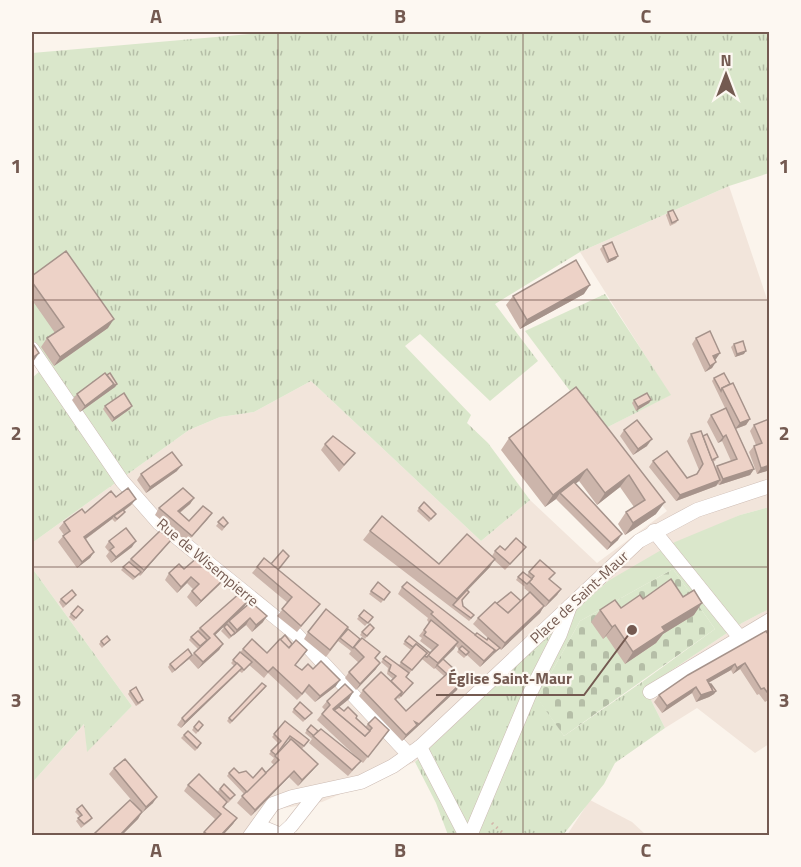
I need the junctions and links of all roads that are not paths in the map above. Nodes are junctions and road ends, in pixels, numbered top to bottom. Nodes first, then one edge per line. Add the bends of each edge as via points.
1 (32, 349) edge
2 (770, 486) edge
3 (654, 531) junction
4 (572, 602) junction
5 (770, 620) edge
6 (741, 639) junction
7 (650, 692) dead end
8 (414, 751) junction
9 (317, 793) junction
10 (254, 831) edge
11 (468, 836) edge

1 - 8 street, Rue de Wisempierre via 122,481 159,523 296,634
2 - 3 street, Place de Saint-Maur via 696,510
3 - 4 street, Place de Saint-Maur
3 - 6 street
4 - 8 street, Place de Saint-Maur
4 - 11 street
5 - 6 street
6 - 7 street
8 - 9 street, Place de Saint-Maur via 361,782
8 - 11 street, Rue de Wisempierre
9 - 10 street, Place de Saint-Maur via 273,804
9 - 10 street, Place de Saint-Maur via 281,835

